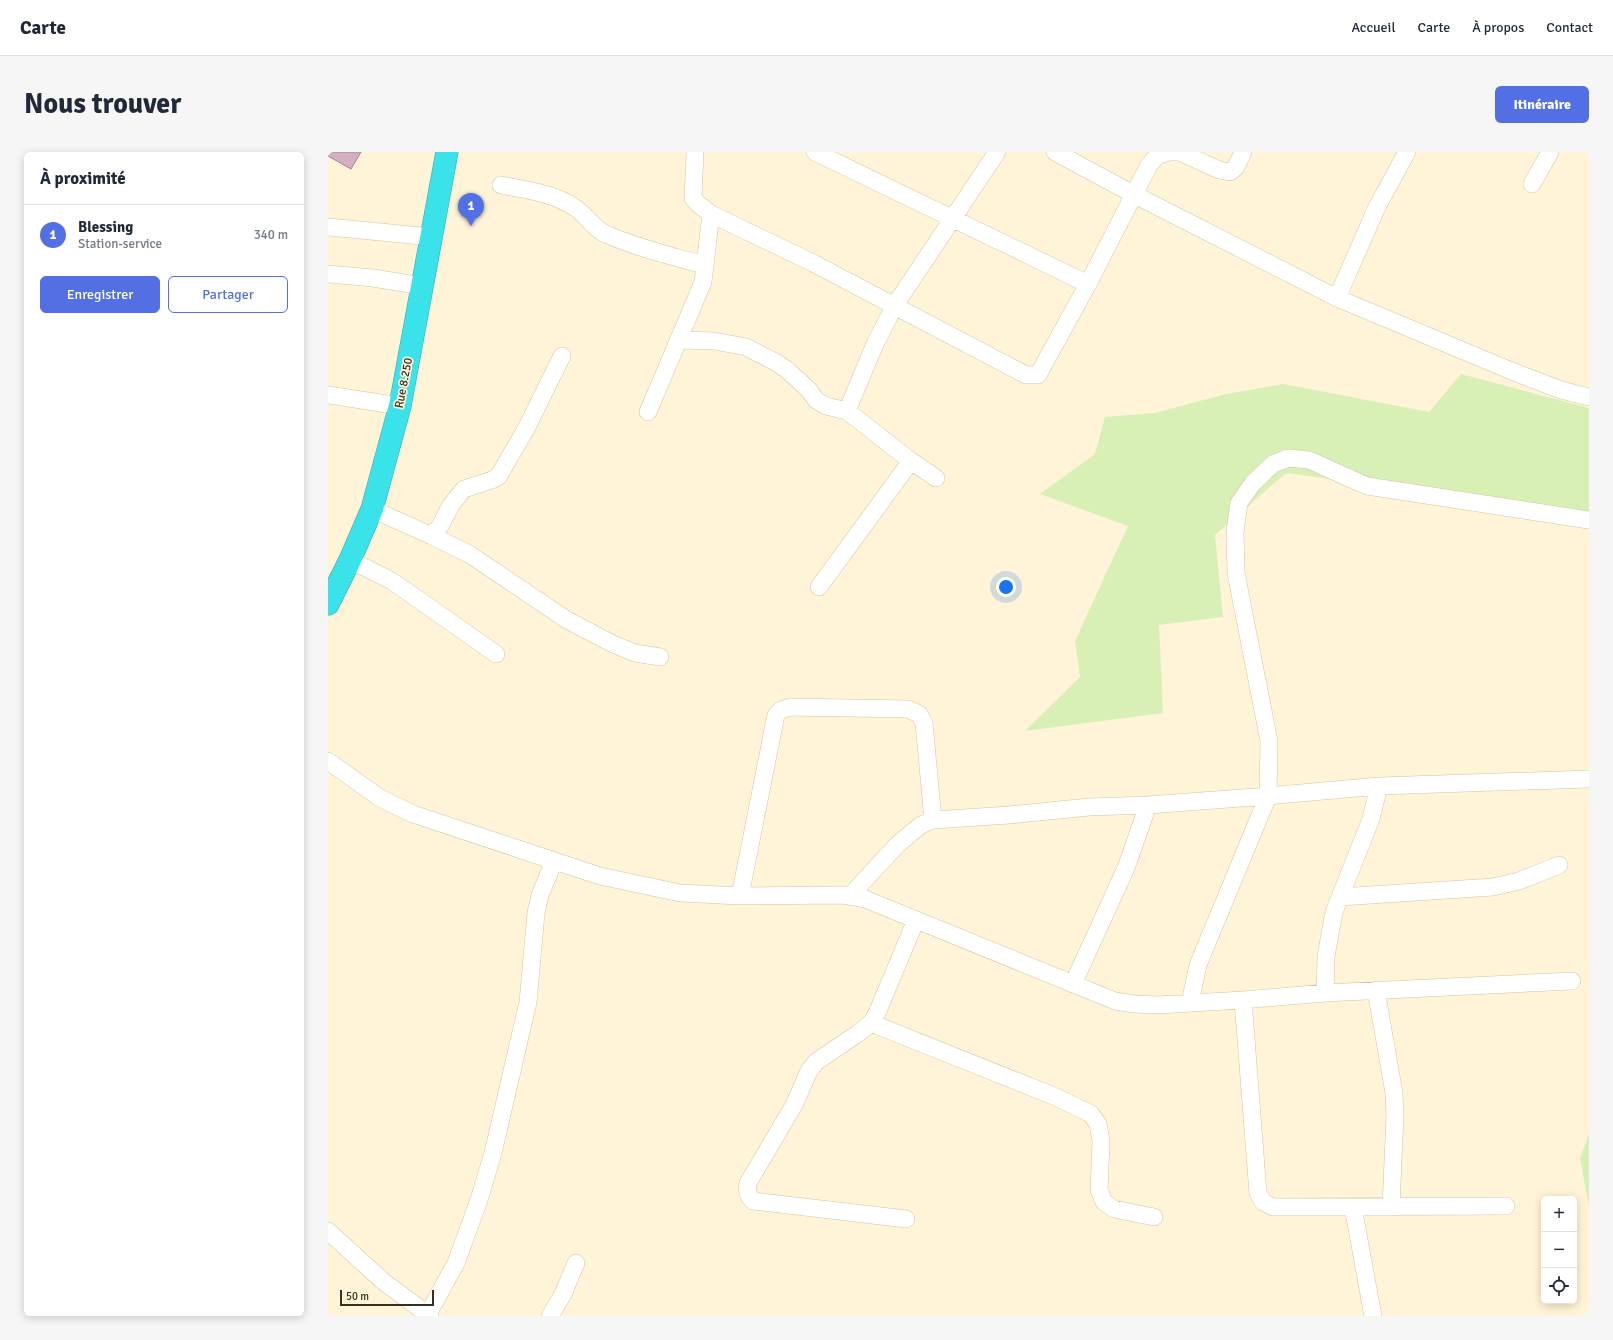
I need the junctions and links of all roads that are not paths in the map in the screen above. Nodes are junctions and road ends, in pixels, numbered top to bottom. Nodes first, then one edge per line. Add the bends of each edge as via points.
1 (695, 152) edge
2 (815, 152) edge
3 (997, 152) edge
4 (1055, 152) edge
5 (1243, 152) edge
6 (1407, 152) edge
7 (1550, 152) edge
8 (445, 153) edge
9 (1532, 184) dead end
10 (501, 185) dead end
11 (1135, 195) junction
12 (711, 214) junction
13 (953, 220) junction
14 (328, 227) edge
15 (432, 237) junction
16 (704, 265) junction
17 (328, 274) edge
18 (1088, 284) junction
19 (422, 286) junction
20 (1337, 298) junction
21 (895, 305) junction
22 (678, 340) junction
23 (562, 356) dead end
24 (328, 395) edge
25 (1589, 397) edge
26 (400, 406) junction
27 (847, 411) junction
28 (648, 412) dead end
29 (911, 461) junction
30 (936, 478) dead end
31 (372, 510) junction
32 (1589, 520) edge
33 (432, 536) junction
34 (350, 560) junction
35 (819, 586) dead end
36 (328, 602) edge
37 (496, 654) dead end
38 (660, 657) dead end
39 (328, 761) edge
40 (1589, 779) edge
41 (1378, 786) junction
42 (1268, 796) junction
43 (1148, 805) junction
44 (933, 820) junction
45 (554, 861) junction
46 (1559, 864) dead end
47 (740, 896) junction
48 (850, 896) junction
49 (1340, 897) junction
50 (916, 920) junction
51 (1572, 981) dead end
52 (1074, 984) junction
53 (1376, 990) junction
54 (1325, 993) junction
55 (1243, 1000) junction
56 (1190, 1003) junction
57 (871, 1023) junction
58 (1506, 1206) dead end
59 (1353, 1207) junction
60 (1391, 1207) junction
61 (1154, 1217) dead end
62 (906, 1219) dead end
63 (328, 1231) edge
64 (576, 1263) dead end
65 (429, 1315) edge
66 (550, 1316) edge
67 (1373, 1316) edge

1 - 12 street via 693,198
2 - 13 street
3 - 13 street
4 - 11 street
5 - 11 street via 1236,167 1230,172 1219,170 1180,152 1158,155 1149,165
6 - 20 street via 1377,207
7 - 9 street
8 - 15 highway, Rue 8.250
10 - 16 street via 554,197 574,207 604,234
11 - 18 street
11 - 20 street
12 - 16 street
12 - 21 street
13 - 18 street
13 - 21 street
14 - 15 street
15 - 19 highway, Rue 8.250
16 - 22 street via 703,282
17 - 19 street
18 - 21 street via 1038,375 1033,376 1026,375
19 - 26 highway, Rue 8.250
20 - 25 street via 1514,372 1561,390
21 - 27 street via 875,344
22 - 27 street via 714,341 746,347 786,369 816,400 826,406
22 - 28 street
23 - 33 street via 526,429 498,477 464,488
24 - 26 street
26 - 31 highway, Rue 8.250
27 - 29 street
29 - 30 street
29 - 35 street
31 - 33 street
31 - 34 highway, Rue 8.250
32 - 42 street via 1367,486 1309,460 1288,458 1273,464 1253,483 1239,503 1235,532 1236,573 1269,740
33 - 38 street via 469,554 567,620 634,653
34 - 36 highway, Rue 8.250
34 - 37 street via 392,581
39 - 45 street via 380,798 413,814
40 - 41 street
41 - 42 street
41 - 49 street via 1371,820
42 - 43 street
42 - 56 street via 1198,965
43 - 44 street via 1089,807
43 - 52 street via 1126,868
44 - 47 street via 924,723 919,714 908,709 790,707 781,710 776,715
44 - 48 street via 921,825 898,844
45 - 47 street via 641,886 680,893
45 - 65 street via 540,895 536,913 528,1002 493,1153 456,1262
46 - 49 street via 1519,881 1493,887
47 - 48 street
48 - 50 street via 865,899
49 - 54 street via 1334,912 1326,956
50 - 52 street
50 - 57 street
51 - 53 street
52 - 56 street via 1115,1001 1134,1004
53 - 54 street
53 - 60 street via 1394,1094
54 - 55 street
55 - 56 street
55 - 59 street via 1258,1193 1263,1202 1273,1207
57 - 61 street via 1056,1097 1091,1114 1098,1124 1101,1141 1099,1190 1104,1202 1114,1209
57 - 62 street via 816,1062 809,1071 794,1105 748,1183 747,1190 753,1201
58 - 60 street
59 - 60 street
59 - 67 street
63 - 65 street via 384,1282
64 - 66 street

